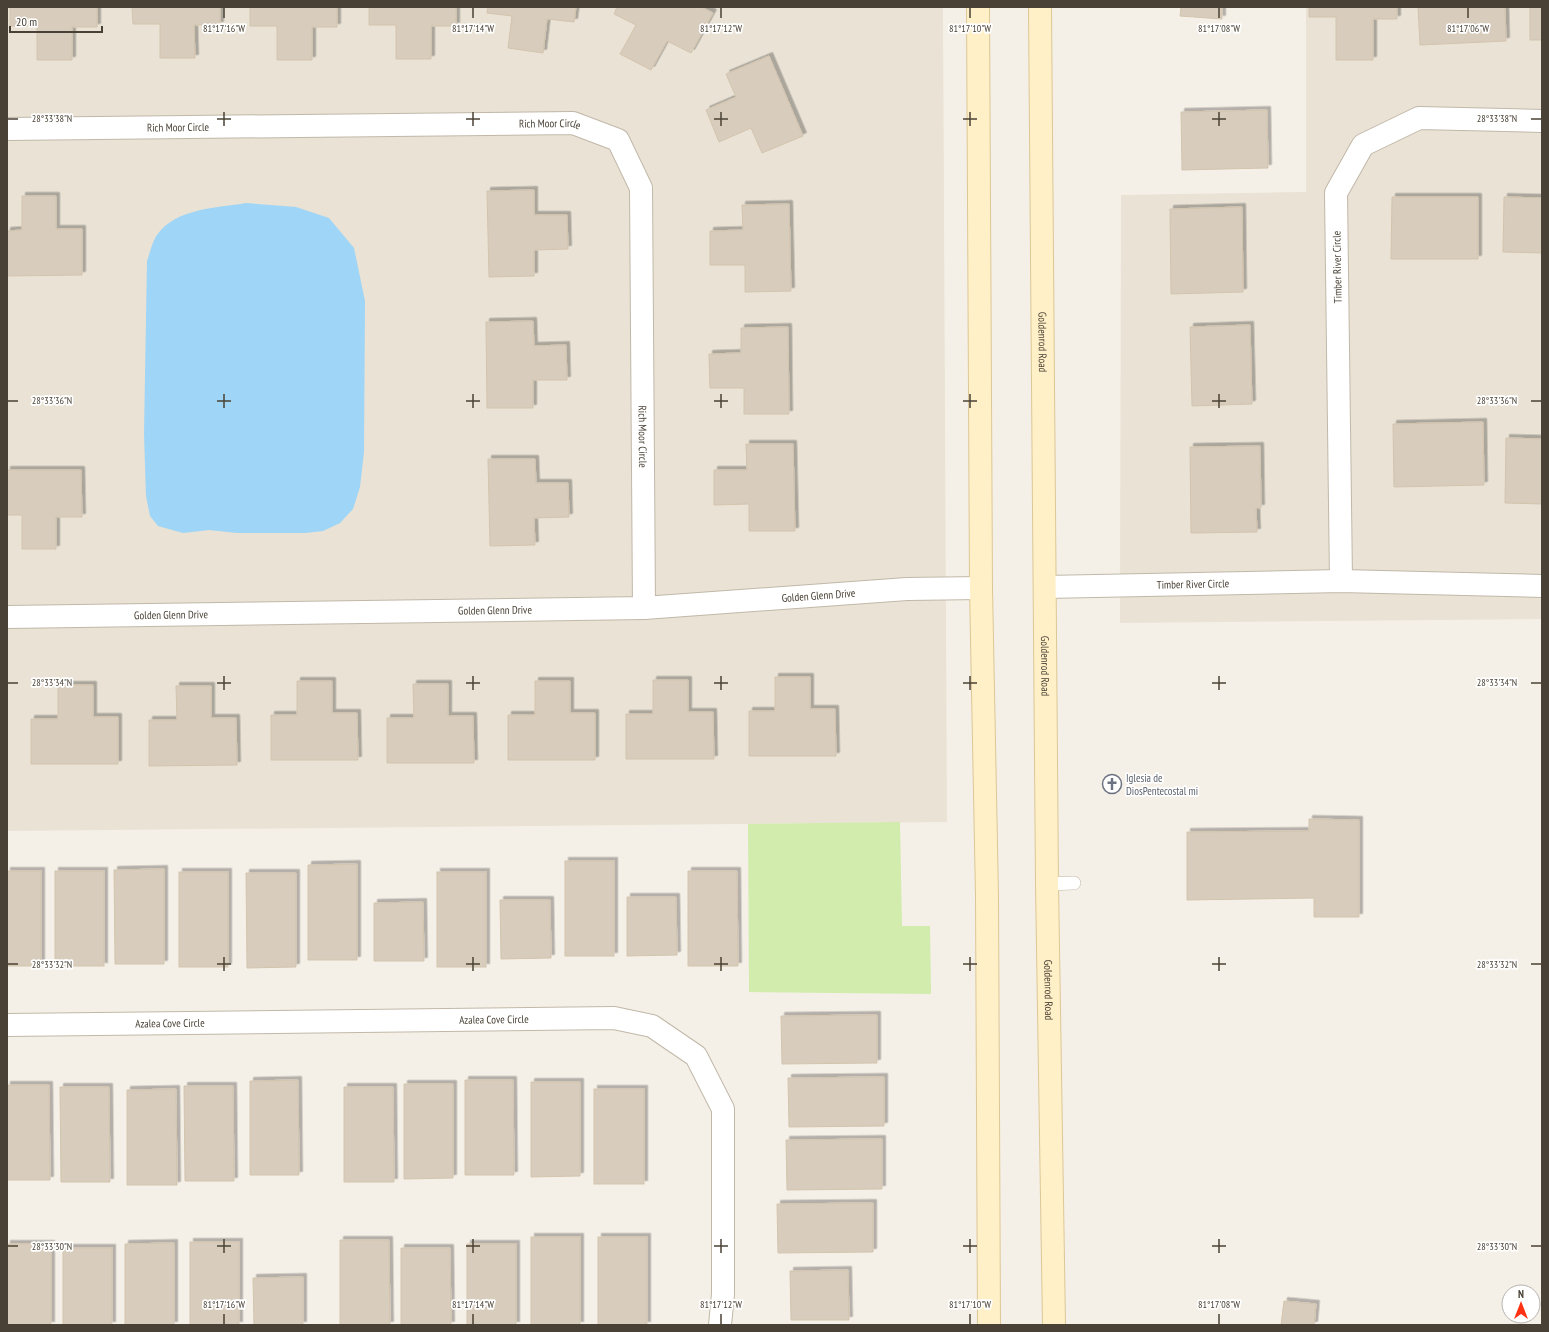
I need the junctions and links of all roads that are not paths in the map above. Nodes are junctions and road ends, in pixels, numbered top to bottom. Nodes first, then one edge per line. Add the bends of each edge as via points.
1 (978, 7) edge
2 (1040, 7) edge
3 (1542, 122) edge
4 (7, 129) edge
5 (1341, 581) junction
6 (1542, 586) edge
7 (1045, 587) junction
8 (981, 588) junction
9 (644, 608) junction
10 (7, 617) edge
11 (1074, 883) dead end
12 (1047, 884) junction
13 (7, 1025) edge
14 (990, 1324) edge
15 (720, 1325) edge
16 (1054, 1325) edge

1 - 8 main road
2 - 7 main road, Goldenrod Road
3 - 5 street, Timber River Circle via 1419,118 1363,144 1336,193
4 - 9 street, Rich Moor Circle via 573,123 618,140 641,188
5 - 6 street, Timber River Circle
5 - 7 street, Timber River Circle
7 - 12 main road, Goldenrod Road
8 - 9 street, Golden Glenn Drive via 907,590
8 - 14 main road via 987,904
9 - 10 street, Golden Glenn Drive
11 - 12 lane
12 - 16 main road, Goldenrod Road
13 - 15 street, Azalea Cove Circle via 614,1018 652,1026 696,1056 723,1109 723,1294

